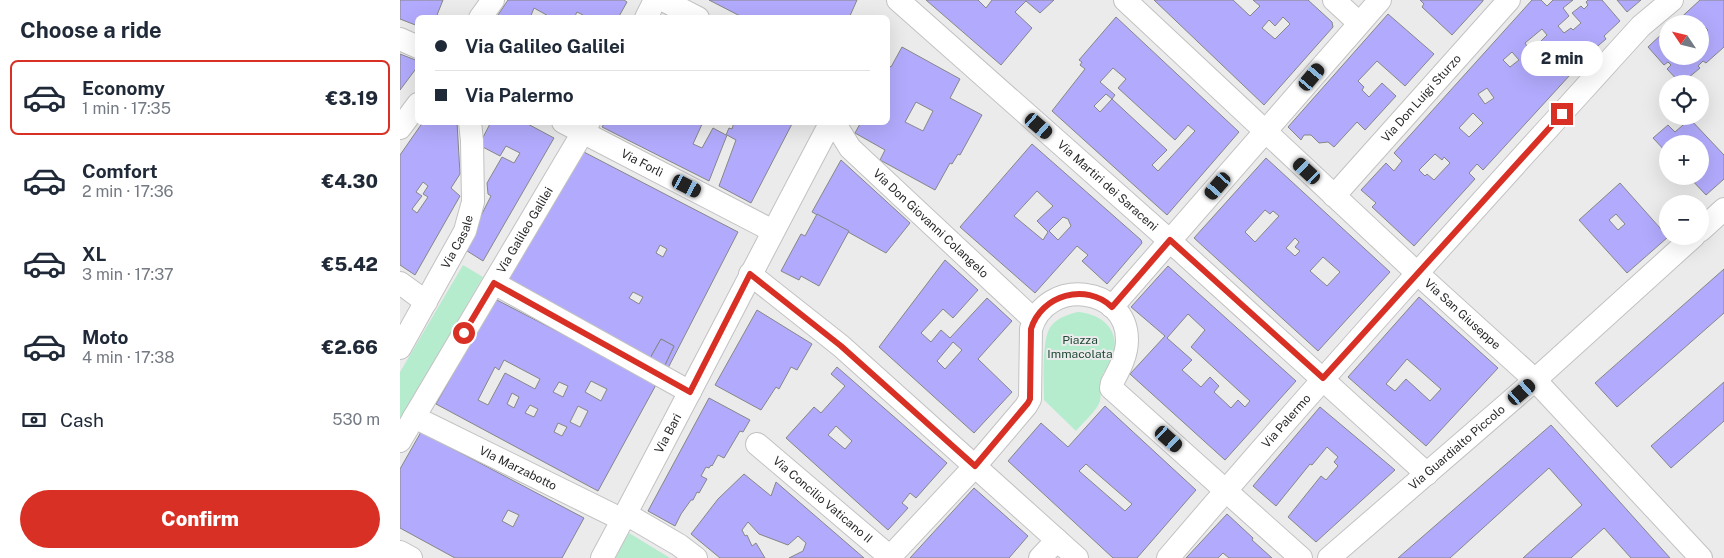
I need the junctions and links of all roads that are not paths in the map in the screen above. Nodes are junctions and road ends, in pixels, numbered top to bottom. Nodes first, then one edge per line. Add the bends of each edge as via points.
1 (493, 0) edge
2 (655, 0) edge
3 (663, 0) edge
4 (897, 0) edge
5 (1125, 0) edge
6 (1334, 0) edge
7 (1380, 0) edge
8 (1509, 0) edge
9 (1672, 0) edge
10 (482, 15) edge
11 (648, 15) edge
12 (692, 15) edge
13 (890, 15) edge
14 (1359, 22) junction
15 (400, 39) edge
16 (415, 46) edge
17 (415, 108) edge
18 (470, 125) edge
19 (831, 125) edge
20 (835, 125) edge
21 (400, 128) edge
22 (586, 128) edge
23 (1266, 132) junction
24 (1334, 196) junction
25 (1724, 209) edge
26 (1709, 223) edge
27 (773, 231) junction
28 (1170, 240) junction
29 (1684, 245) edge
30 (1417, 273) junction
31 (750, 274) junction
32 (400, 283) edge
33 (494, 283) junction
34 (426, 302) junction
35 (1112, 307) junction
36 (1034, 320) junction
37 (400, 348) edge
38 (1323, 378) junction
39 (1535, 380) junction
40 (690, 392) junction
41 (414, 417) junction
42 (400, 441) edge
43 (757, 444) dead end
44 (975, 466) junction
45 (1427, 474) junction
46 (1226, 490) junction
47 (624, 517) junction
48 (1057, 540) junction
49 (400, 552) edge
50 (889, 557) edge
51 (411, 558) edge
52 (602, 558) edge
53 (696, 558) edge
54 (1040, 558) edge
55 (1077, 558) edge
56 (1168, 558) edge
57 (1301, 558) edge
58 (1329, 558) edge
59 (1701, 558) edge

1 - 10 street
2 - 11 street
3 - 12 street
4 - 13 street
4 - 28 street, Via Martiri dei Saraceni
5 - 23 street, Via San Giuseppe
6 - 14 street
7 - 14 street
8 - 24 street, Via Don Luigi Sturzo
9 - 30 street, Via Palermo via 1640,26
14 - 23 street
15 - 16 street
17 - 21 street
18 - 34 street, Via Casale via 473,202 465,231
19 - 27 street, Via Bari
20 - 36 street, Via Don Giovanni Colangelo via 850,148
22 - 27 street, Via Forlì
22 - 33 street, Via Galileo Galilei
23 - 24 street, Via San Giuseppe
23 - 28 street
24 - 30 street, Via San Giuseppe
25 - 26 street
27 - 31 street, Via Bari
28 - 35 street
28 - 38 street, Via Martiri dei Saraceni
29 - 39 street, Via Guardialto Piccolo
30 - 38 street, Via Palermo
30 - 39 street, Via San Giuseppe
31 - 40 street, Via Bari
31 - 44 street via 841,346
32 - 34 street
33 - 40 street
33 - 41 street, Via Galileo Galilei
34 - 37 street, Via Casale
35 - 36 street via 1100,299 1074,294 1047,304
35 - 46 street via 1126,327 1127,341 1126,354 1111,388
36 - 44 street via 1031,329 1030,399
38 - 45 street, Via Martiri dei Saraceni
38 - 46 street, Via Palermo
39 - 45 street, Via Guardialto Piccolo
39 - 59 street, Via San Giuseppe
40 - 47 street, Via Bari
41 - 42 street, Via Galileo Galilei
41 - 47 street, VIa Marzabotto
43 - 50 street, Via Concilio Vaticano II
44 - 48 street
44 - 50 street
45 - 58 street, Via Guardialto Piccolo
46 - 56 street, Via Palermo
46 - 57 street
47 - 52 street, Via Bari
47 - 53 street, VIa Marzabotto via 680,545
48 - 54 street
48 - 55 street
49 - 51 street

